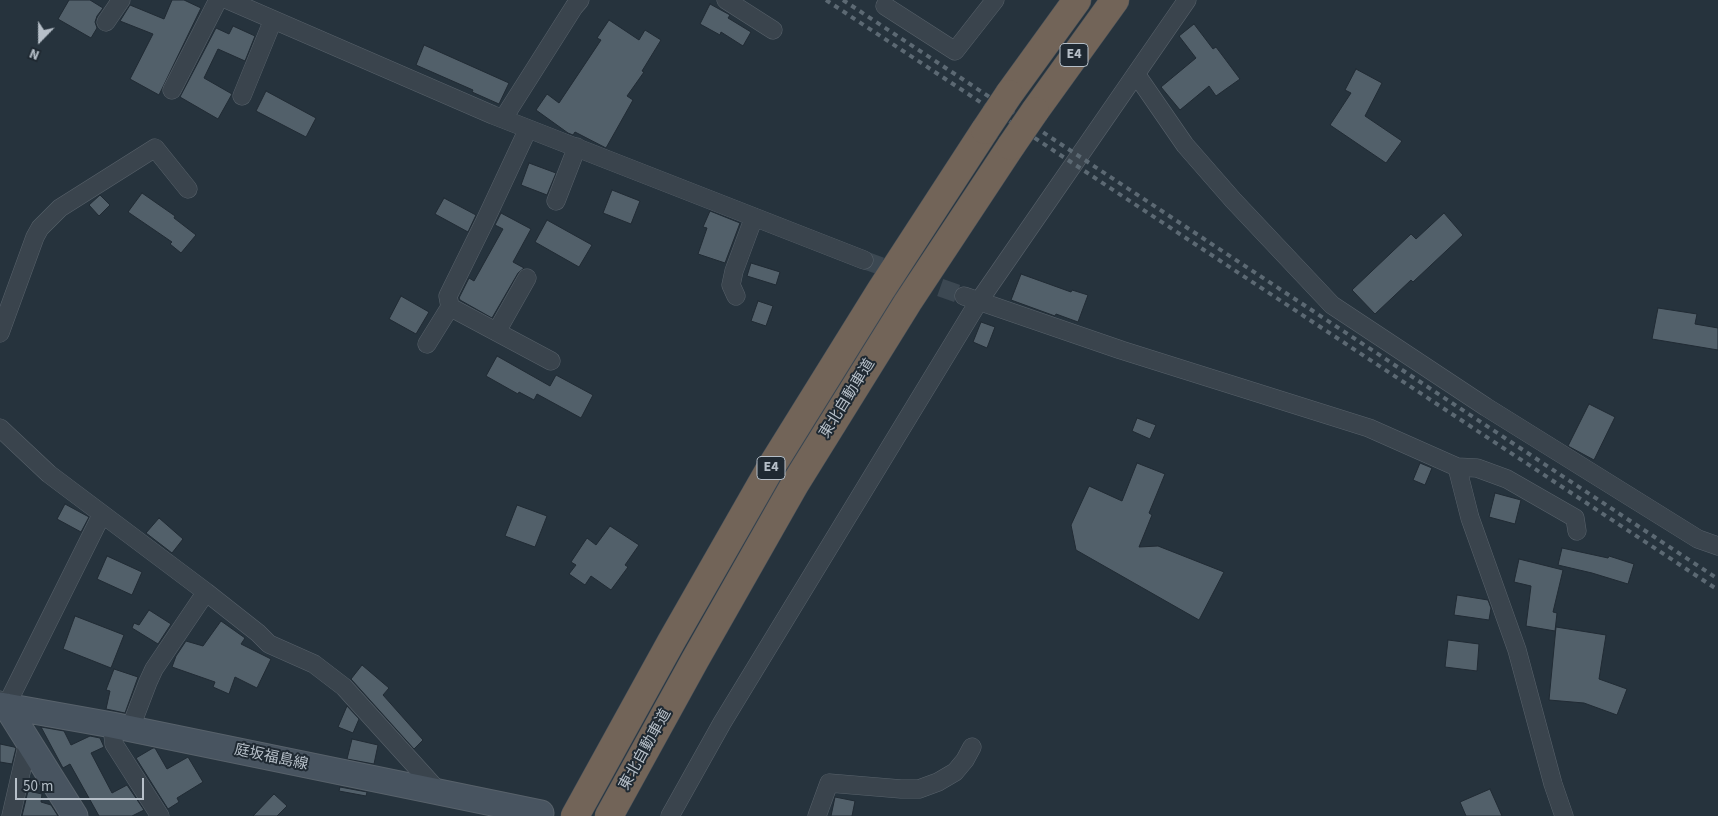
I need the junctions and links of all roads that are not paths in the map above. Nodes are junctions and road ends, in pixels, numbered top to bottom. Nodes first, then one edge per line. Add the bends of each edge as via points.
1 (121, 0) edge
2 (218, 0) edge
3 (228, 0) edge
4 (580, 0) edge
5 (726, 0) edge
6 (995, 0) edge
7 (1077, 0) edge
8 (1115, 0) edge
9 (1177, 4) edge
10 (885, 6) dead end
11 (273, 20) junction
12 (106, 22) dead end
13 (773, 30) dead end
14 (1136, 74) junction
15 (172, 90) dead end
16 (242, 96) dead end
17 (503, 119) junction
18 (528, 129) junction
19 (577, 147) junction
20 (188, 189) dead end
21 (556, 201) dead end
22 (754, 217) junction
23 (864, 260) tunnel mouth
24 (527, 278) dead end
25 (736, 296) dead end
26 (971, 299) junction
27 (450, 307) junction
28 (497, 331) junction
29 (0, 332) edge
30 (426, 344) dead end
31 (551, 361) dead end
32 (0, 428) edge
33 (1457, 467) junction
34 (102, 514) junction
35 (1577, 532) dead end
36 (1718, 546) edge
37 (206, 592) junction
38 (2, 704) edge
39 (121, 727) junction
40 (28, 742) junction
41 (972, 747) dead end
42 (440, 793) junction
43 (541, 813) dead end
44 (11, 816) edge
45 (75, 816) edge
46 (160, 816) edge
47 (575, 816) edge
48 (610, 816) edge
49 (670, 816) edge
50 (817, 816) edge
51 (1564, 816) edge

1 - 12 street
2 - 15 street
3 - 11 street
4 - 17 street
5 - 13 street
6 - 10 street via 955,51
7 - 47 highway, 東北自動車道 / E4, bridge via 985,130 772,467
8 - 48 highway, 東北自動車道 / E4, bridge via 1034,111 908,302 795,484
9 - 14 street
11 - 16 street
11 - 17 street
14 - 26 street
14 - 36 street via 1185,145 1332,304 1486,407 1698,539
17 - 18 street
18 - 19 street
18 - 27 street via 448,296
19 - 21 street
19 - 22 street
20 - 29 street via 155,148 60,208 35,236
22 - 23 street
22 - 25 street via 734,271 732,285
24 - 28 street
26 - 33 street via 1369,428
26 - 49 street
27 - 28 street
27 - 30 street
28 - 31 street
32 - 34 street via 49,474
33 - 35 street via 1477,468 1507,479 1575,518
33 - 51 street via 1470,518 1517,650
34 - 37 street
34 - 38 street
37 - 39 street
37 - 42 street via 269,644 314,664 344,687
38 - 39 main road, 庭坂福島線
38 - 40 main road
39 - 42 main road, 庭坂福島線
39 - 46 street via 114,744
40 - 44 street
40 - 45 main road
41 - 50 street via 955,772 919,789 829,782
42 - 43 main road, 庭坂福島線

